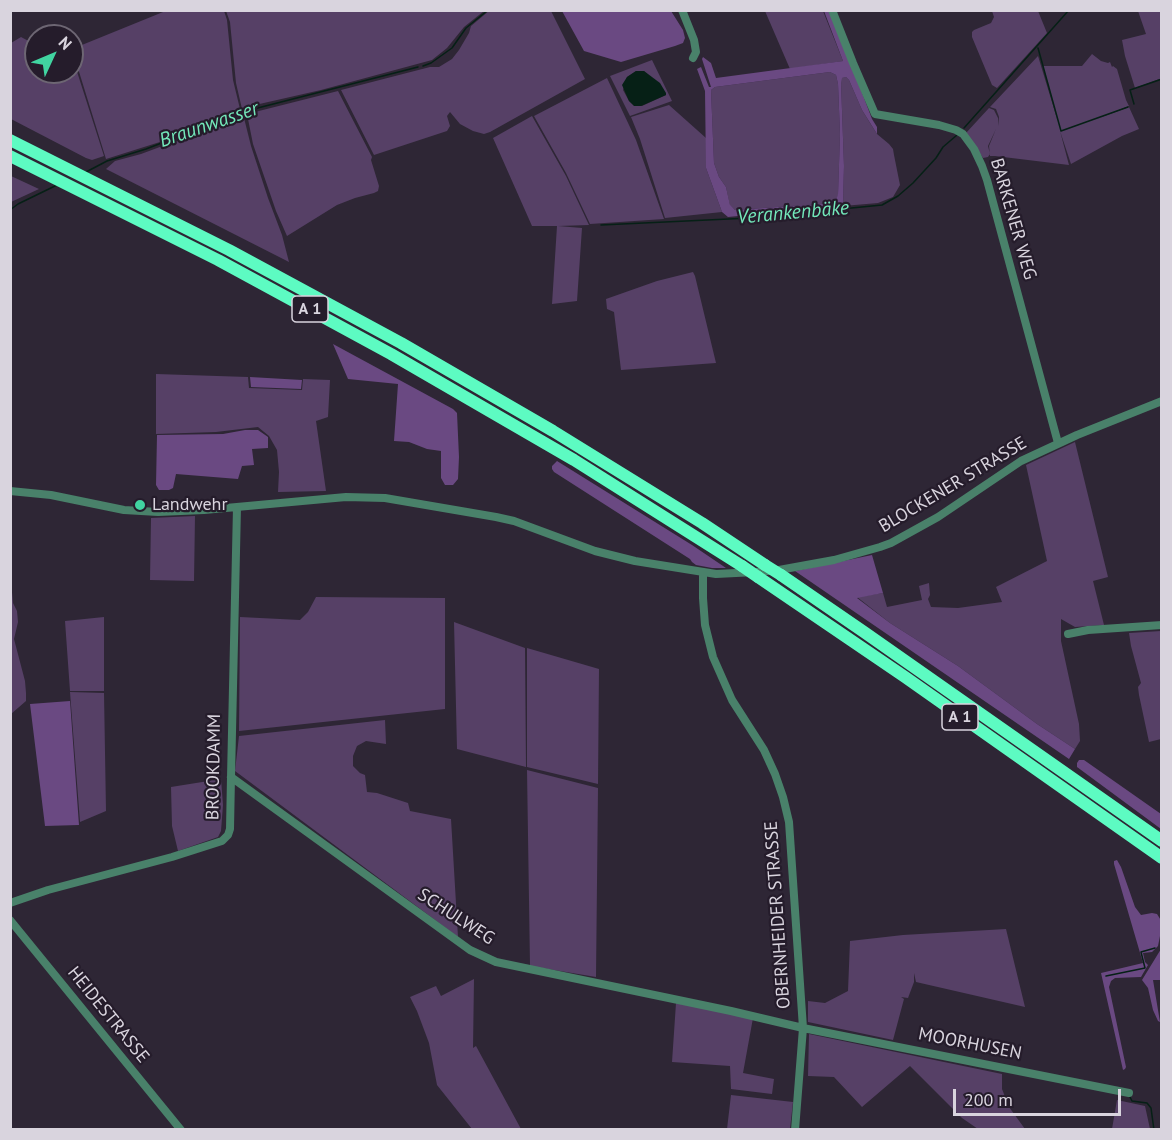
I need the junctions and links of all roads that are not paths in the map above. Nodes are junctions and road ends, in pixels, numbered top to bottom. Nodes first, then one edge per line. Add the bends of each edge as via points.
1 (682, 10) edge
2 (832, 10) edge
3 (693, 58) dead end
4 (10, 140) edge
5 (10, 156) edge
6 (1161, 401) edge
7 (1058, 443) junction
8 (10, 491) edge
9 (237, 507) junction
10 (703, 572) junction
11 (1161, 625) edge
12 (1068, 634) dead end
13 (231, 777) junction
14 (1161, 841) edge
15 (1161, 858) edge
16 (10, 903) edge
17 (10, 920) edge
18 (803, 1028) junction
19 (1129, 1093) dead end
20 (181, 1130) edge
21 (795, 1130) edge

1 - 3 street via 694,40
2 - 7 street, BARKENER WEG via 875,114 956,130 974,149 987,180
4 - 14 highway, A 1, bridge via 330,304 550,429 781,575
5 - 15 highway, A 1, bridge via 322,315 549,445 742,566
6 - 7 street, BLOCKENER STRASSE
7 - 10 street, BLOCKENER STRASSE via 1021,461 938,517 880,548 779,570
8 - 9 street, BLOCKENER STRASSE via 137,512
9 - 10 street, BLOCKENER STRASSE via 346,497 405,501 514,521 610,556
9 - 13 street, BROOKDAMM
10 - 18 street, OBERNHEIDER STRASSE via 705,625 713,657 732,700 764,750 786,809
11 - 12 street
13 - 16 street, BROOKDAMM via 230,829 222,841
13 - 18 street, SCHULWEG via 470,950 496,962
17 - 20 street, HEIDESTRASSE
18 - 19 street, MOORHUSEN
18 - 21 street, OBERNHEIDER STRASSE

